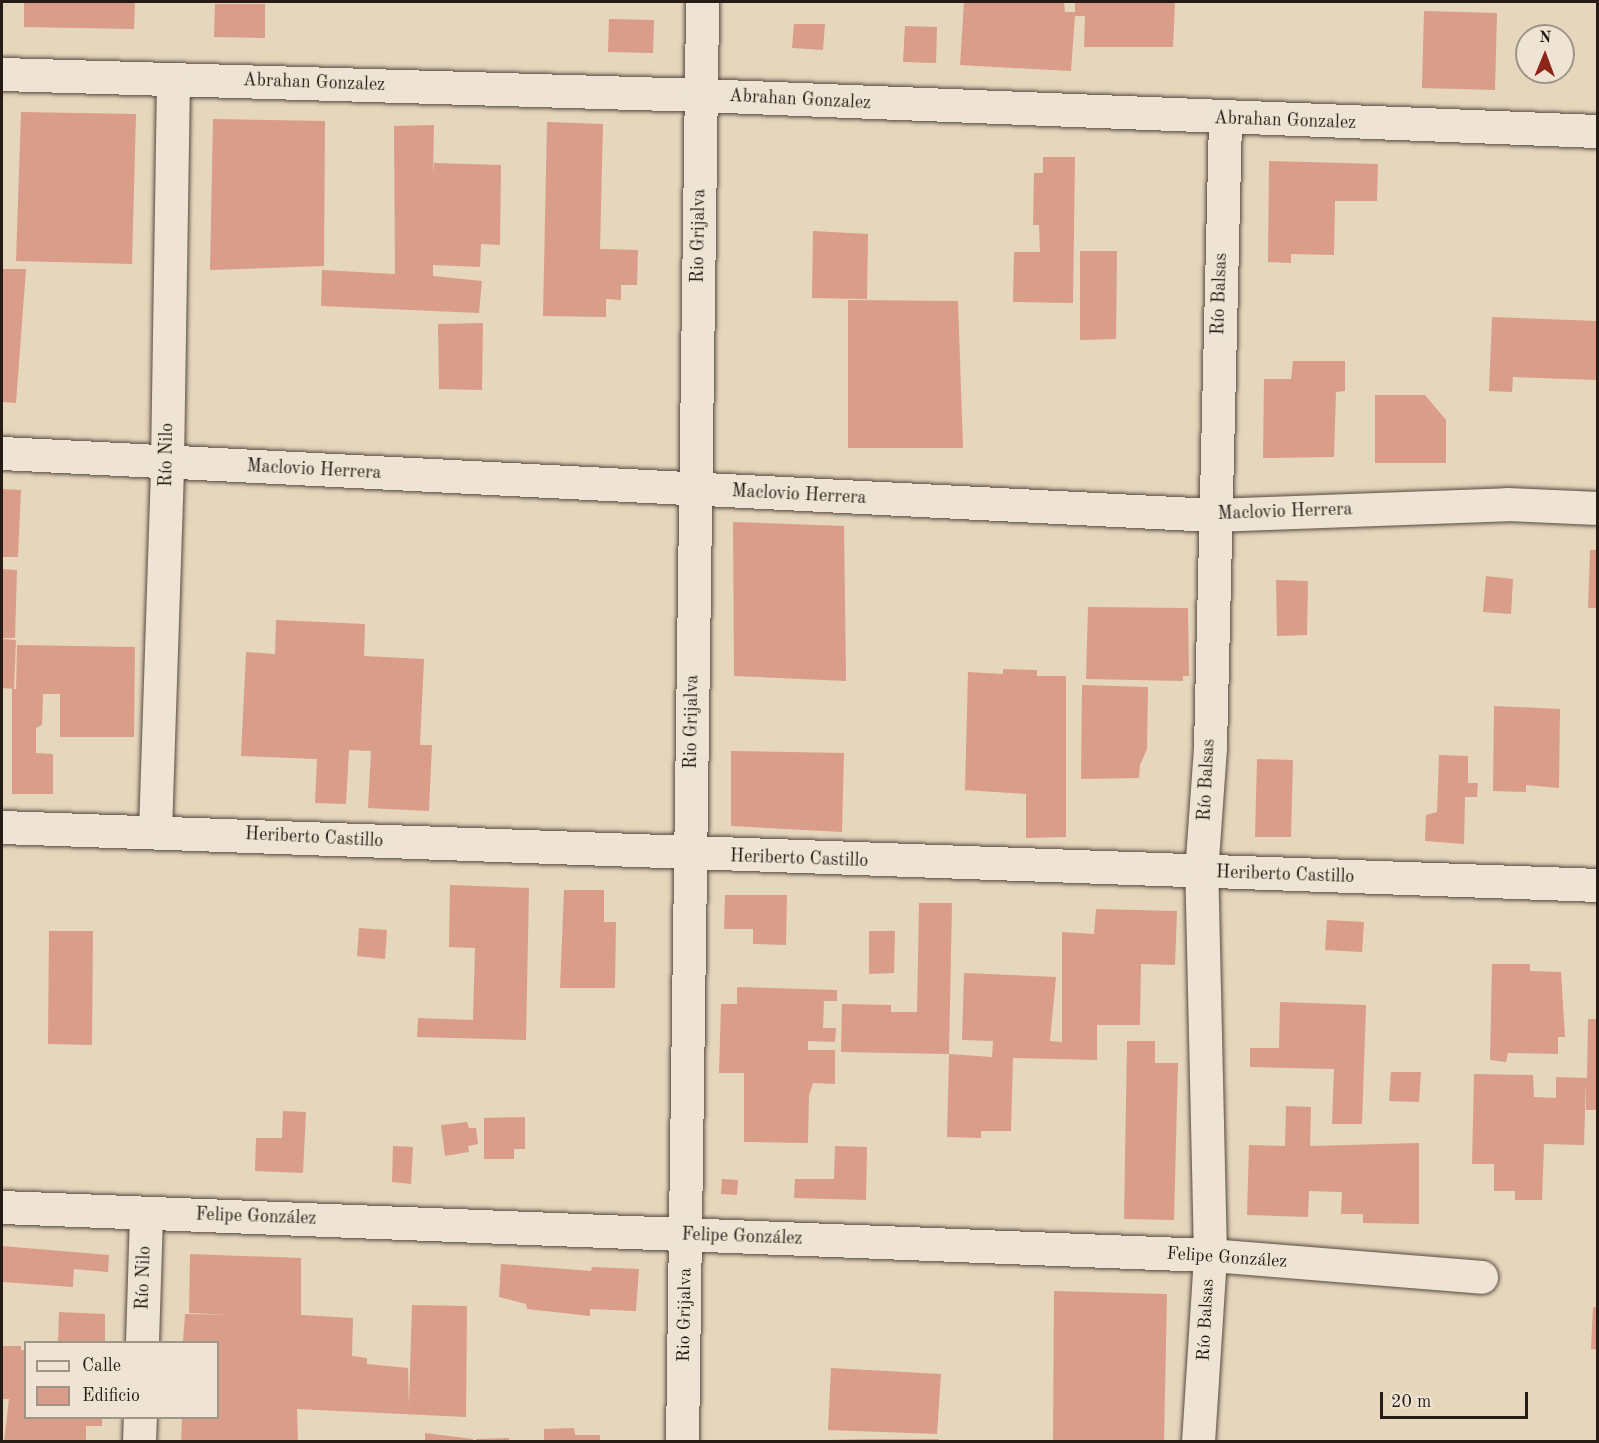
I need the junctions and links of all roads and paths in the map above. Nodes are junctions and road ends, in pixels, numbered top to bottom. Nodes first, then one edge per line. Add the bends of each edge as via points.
1 (702, 2) edge
2 (2, 74) edge
3 (172, 79) junction
4 (700, 95) junction
5 (1225, 119) junction
6 (1598, 131) edge
7 (2, 453) edge
8 (167, 462) junction
9 (696, 490) junction
10 (1598, 508) edge
11 (1213, 515) junction
12 (2, 827) edge
13 (155, 831) junction
14 (689, 855) junction
15 (1201, 873) junction
16 (1598, 885) edge
17 (2, 1207) edge
18 (146, 1213) junction
19 (687, 1235) junction
20 (1210, 1255) junction
21 (1481, 1276) dead end
22 (142, 1341) edge
23 (140, 1419) edge
24 (139, 1442) edge
25 (682, 1442) edge
26 (1198, 1442) edge

1 - 4 street, Rio Grijalva
2 - 3 street, Abrahan Gonzalez
3 - 4 street, Abrahan Gonzalez
3 - 8 street, Río Nilo
4 - 5 street, Abrahan Gonzalez
4 - 9 street, Rio Grijalva
5 - 6 street, Abrahan Gonzalez
5 - 11 street, Río Balsas
7 - 8 street, Maclovio Herrera
8 - 9 street, Maclovio Herrera
8 - 13 street, Río Nilo
9 - 11 street, Maclovio Herrera
9 - 14 street, Rio Grijalva
10 - 11 street, Maclovio Herrera via 1507,504
11 - 15 street, Río Balsas via 1210,747
12 - 13 street, Heriberto Castillo
13 - 14 street, Heriberto Castillo
14 - 15 street, Heriberto Castillo
14 - 19 street, Rio Grijalva
15 - 16 street, Heriberto Castillo
15 - 20 street, Río Balsas
17 - 18 street, Felipe González
18 - 19 street, Felipe González
18 - 22 street, Río Nilo
19 - 20 street, Felipe González
19 - 25 street, Rio Grijalva
20 - 21 street, Felipe González
20 - 26 street, Río Balsas
23 - 24 street

